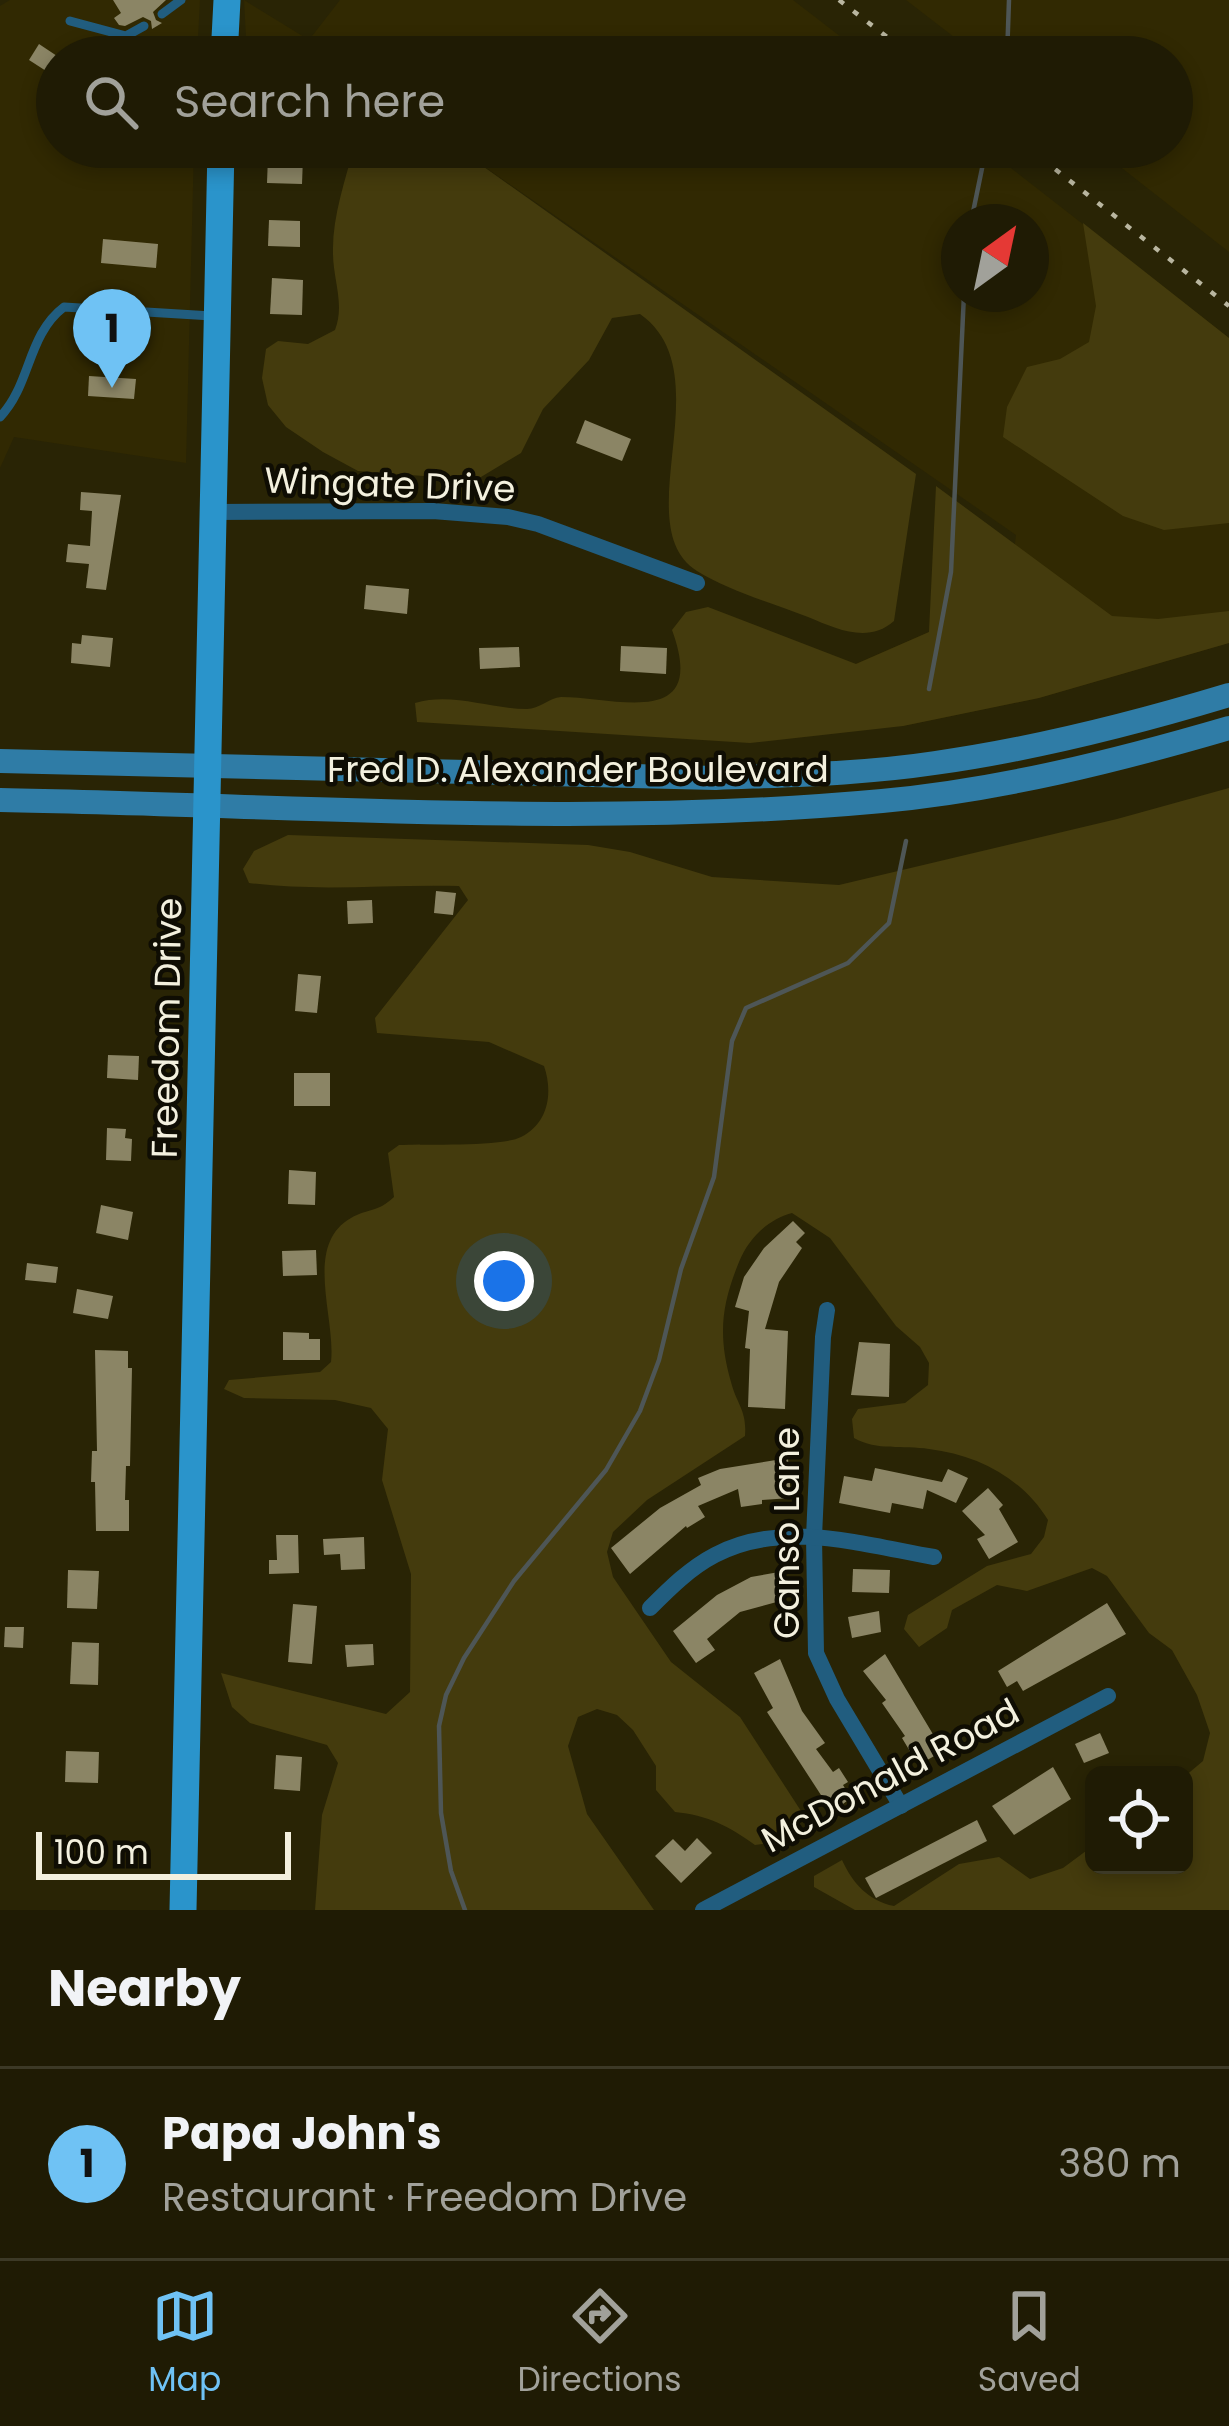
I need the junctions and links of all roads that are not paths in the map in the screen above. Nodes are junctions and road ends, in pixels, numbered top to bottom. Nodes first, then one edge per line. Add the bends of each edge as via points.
1 (181, 0) edge
2 (227, 0) edge
3 (162, 14) dead end
4 (70, 21) dead end
5 (144, 26) dead end
6 (225, 36) edge
7 (221, 168) edge
8 (218, 316) junction
9 (0, 417) edge
10 (214, 512) junction
11 (697, 584) dead end
12 (1229, 695) edge
13 (1229, 728) edge
14 (0, 761) edge
15 (208, 766) junction
16 (0, 800) edge
17 (207, 804) junction
18 (827, 1310) dead end
19 (814, 1537) junction
20 (934, 1557) dead end
21 (650, 1607) dead end
22 (1108, 1696) dead end
23 (902, 1806) junction
24 (183, 1910) edge
25 (703, 1910) edge

1 - 3 lane
2 - 6 main road
4 - 5 lane via 126,36
7 - 8 main road, Freedom Drive
8 - 9 lane via 64,307 44,322
8 - 10 main road, Freedom Drive
10 - 11 street, Wingate Drive via 508,517
10 - 15 main road, Freedom Drive
12 - 15 main road, Fred D. Alexander Boulevard via 1019,749 878,770 716,778
13 - 17 main road, Fred D. Alexander Boulevard via 1023,780 831,805 573,813
14 - 15 main road, Fred D. Alexander Boulevard
15 - 17 main road, Freedom Drive
16 - 17 main road, Fred D. Alexander Boulevard
17 - 24 main road, Freedom Drive
18 - 19 street, Ganso Lane
19 - 20 street
19 - 21 street via 716,1554
19 - 23 street, Ganso Lane via 816,1653
22 - 23 street, McDonald Road
23 - 25 street, McDonald Road

